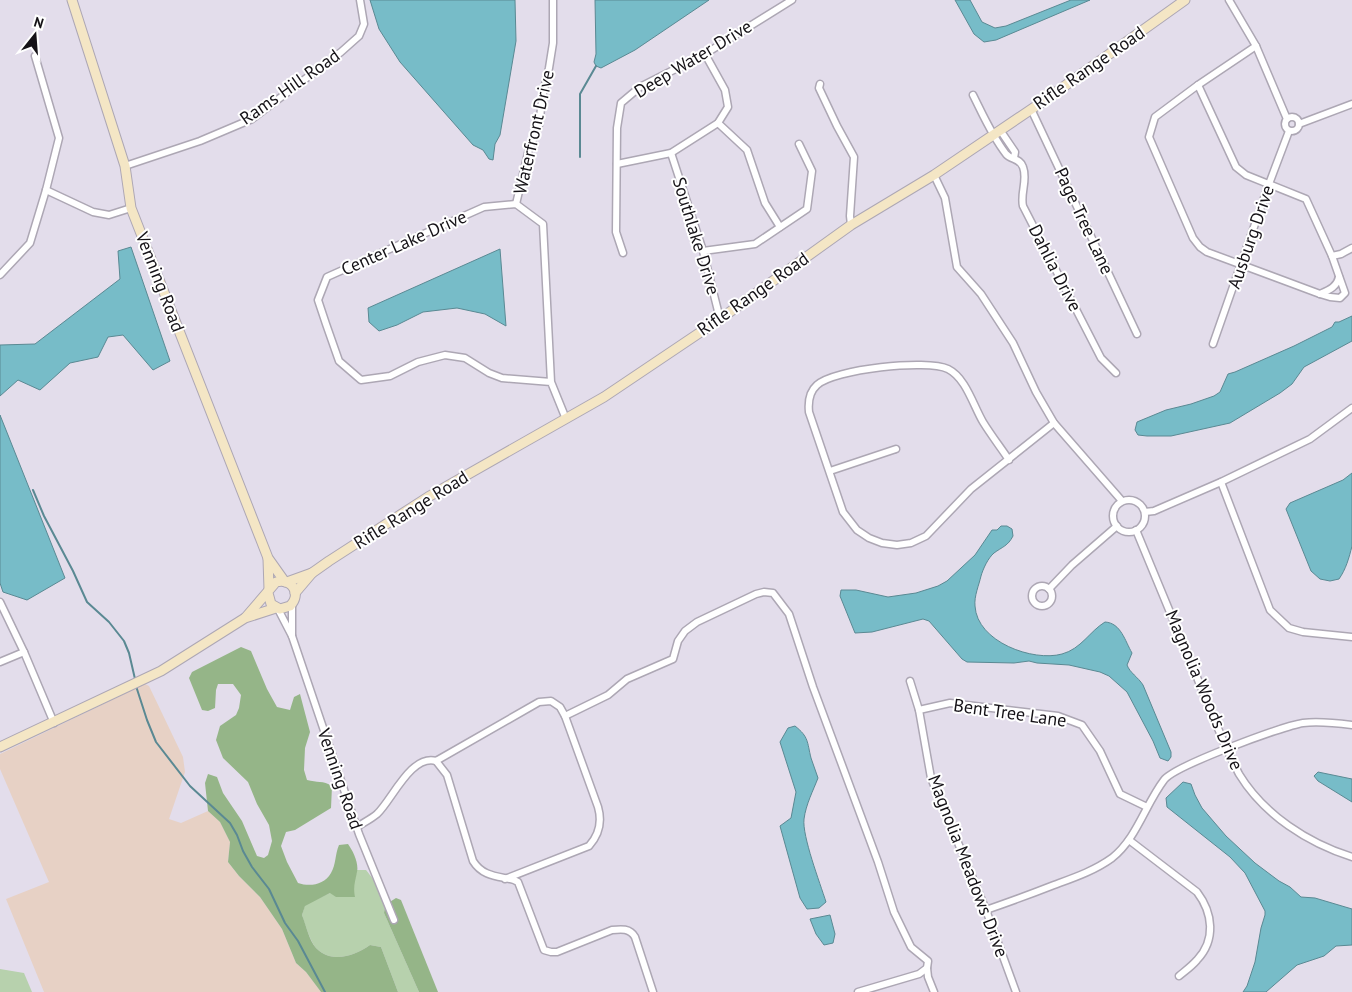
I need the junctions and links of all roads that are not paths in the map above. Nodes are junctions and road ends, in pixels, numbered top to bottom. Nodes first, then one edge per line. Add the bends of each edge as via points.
1 (72, 0) edge
2 (360, 0) edge
3 (553, 0) edge
4 (792, 0) edge
5 (1185, 0) edge
6 (1229, 0) edge
7 (1256, 46) junction
8 (705, 54) junction
9 (35, 56) dead end
10 (820, 84) dead end
11 (1198, 85) junction
12 (973, 95) dead end
13 (1352, 104) edge
14 (1030, 109) junction
15 (1287, 119) junction
16 (718, 123) junction
17 (1299, 124) junction
18 (1289, 130) junction
19 (996, 132) junction
20 (799, 144) dead end
21 (671, 153) junction
22 (617, 164) junction
23 (125, 166) junction
24 (934, 175) junction
25 (1268, 184) junction
26 (46, 190) junction
27 (516, 204) junction
28 (132, 208) junction
29 (851, 225) junction
30 (780, 227) junction
31 (1352, 248) edge
32 (703, 251) junction
33 (623, 253) dead end
34 (1332, 256) junction
35 (1241, 265) junction
36 (0, 274) edge
37 (1339, 277) junction
38 (1320, 294) junction
39 (720, 319) junction
40 (1137, 334) dead end
41 (1213, 344) dead end
42 (1116, 373) dead end
43 (551, 382) junction
44 (1352, 408) edge
45 (566, 419) junction
46 (1054, 423) junction
47 (896, 449) dead end
48 (1009, 460) junction
49 (830, 471) junction
50 (1221, 482) junction
51 (1122, 501) junction
52 (1145, 512) junction
53 (1117, 526) junction
54 (1136, 530) junction
55 (268, 558) junction
56 (312, 573) junction
57 (286, 582) junction
58 (1049, 589) dead end
59 (268, 591) junction
60 (296, 593) junction
61 (0, 602) edge
62 (292, 605) junction
63 (277, 608) junction
64 (246, 618) junction
65 (292, 636) junction
66 (1352, 637) edge
67 (24, 652) junction
68 (0, 662) edge
69 (910, 681) dead end
70 (919, 710) junction
71 (565, 716) junction
72 (54, 723) junction
73 (1352, 725) edge
74 (0, 748) edge
75 (1227, 750) junction
76 (436, 761) junction
77 (1147, 807) junction
78 (357, 827) junction
79 (1129, 840) junction
80 (1352, 857) edge
81 (505, 878) junction
82 (986, 910) junction
83 (394, 920) dead end
84 (927, 968) junction
85 (1179, 976) dead end
86 (653, 992) edge
87 (858, 992) edge
88 (934, 992) edge
89 (1016, 992) edge

1 - 23 main road, Venning Road
2 - 23 street, Rams Hill Road via 364,24 359,36 252,119 200,141
3 - 27 street, Waterfront Drive via 550,68 539,125 529,150
4 - 8 street, Deep Water Drive
5 - 14 main road, Rifle Range Road
6 - 7 street
7 - 11 street
7 - 15 street
8 - 16 street via 725,90 728,107
8 - 22 street, Deep Water Drive via 640,87 622,103 616,128
9 - 26 street via 59,138
10 - 29 street via 854,157
11 - 25 street via 1236,167
11 - 35 street via 1155,117 1149,137 1193,238 1208,252
12 - 19 street, Dahlia Drive
13 - 17 street
14 - 19 main road, Rifle Range Road
14 - 40 street, Page Tree Lane
15 - 17 street via 1294,118
15 - 18 street via 1285,125
16 - 21 street, Southlake Drive
16 - 30 street via 747,150 765,203
17 - 18 street via 1296,129
18 - 25 street, Ausburg Drive
19 - 24 main road, Rifle Range Road
19 - 42 street, Dahlia Drive via 1015,152 1014,158 1020,161 1024,171 1024,206 1101,358
20 - 30 street via 812,171 807,209
21 - 22 street, Southlake Drive
21 - 32 street, Southlake Drive
22 - 33 street, Deep Water Drive via 616,232
23 - 28 main road, Venning Road
24 - 29 main road, Rifle Range Road
24 - 46 street via 945,198 958,266 1013,343
25 - 34 street via 1306,199
25 - 35 street, Ausburg Drive
26 - 28 street via 94,212 109,215
26 - 36 street via 30,243
27 - 43 street via 543,224
27 - 43 street, Center Lake Drive via 484,208 327,277 318,300 339,362 360,380 390,376 418,362 445,355 465,358 502,378
28 - 55 main road, Venning Road
29 - 39 main road, Rifle Range Road
30 - 32 street via 755,244
31 - 34 street
32 - 39 street, Southlake Drive
34 - 37 street
35 - 38 street
35 - 41 street, Ausburg Drive
37 - 38 street via 1338,283
37 - 38 street via 1344,295 1340,298
39 - 45 main road, Rifle Range Road
43 - 45 street
44 - 50 street via 1310,439
45 - 56 main road, Rifle Range Road via 428,497
46 - 48 street
46 - 51 street
47 - 49 street
48 - 49 street via 971,489 926,536 897,545 882,543 857,530 843,512
48 - 49 street via 984,424 959,376 937,366 904,365 863,370 826,379 816,385 809,396 809,412
50 - 52 street
50 - 66 street via 1270,610 1288,628
51 - 52 street via 1135,500
51 - 53 street via 1114,509
52 - 54 street via 1144,523
53 - 54 street via 1127,531
53 - 58 street
54 - 75 street, Magnolia Woods Drive
55 - 57 main road, Venning Road
55 - 59 main road, Venning Road
56 - 57 main road, Rifle Range Road
56 - 60 main road, Rifle Range Road
57 - 59 main road via 276,582
57 - 60 main road
59 - 63 main road via 270,602
59 - 64 main road
60 - 62 main road
61 - 67 street
62 - 63 main road
62 - 65 street, Venning Road
63 - 64 main road
63 - 65 street, Venning Road
64 - 72 main road via 161,672
65 - 78 street, Venning Road
67 - 68 street
67 - 72 street
69 - 70 street, Magnolia Meadows Drive
70 - 77 street, Bent Tree Lane via 950,703 1058,716 1082,725 1100,752 1120,794
70 - 82 street, Magnolia Meadows Drive via 932,778
71 - 76 street via 554,702 539,702
71 - 81 street via 598,807 599,828 589,846
71 - 84 street via 608,695 627,679 668,662 675,655 680,636 697,622 756,594 773,593 790,614 894,912 911,947 928,961
72 - 74 main road
73 - 75 street via 1303,723
75 - 77 street via 1165,778
75 - 80 street, Magnolia Woods Drive via 1254,794 1279,818 1303,836
76 - 78 street via 425,761 412,769 377,813
76 - 81 street via 447,775 475,866 489,875
77 - 79 street
78 - 83 street, Venning Road
79 - 82 street via 1112,858 1089,872
79 - 85 street via 1204,900 1211,924 1210,937 1197,960
81 - 86 street via 520,885 546,951 557,952 612,930 632,932
82 - 89 street, Magnolia Meadows Drive
84 - 87 street via 919,974
84 - 88 street

